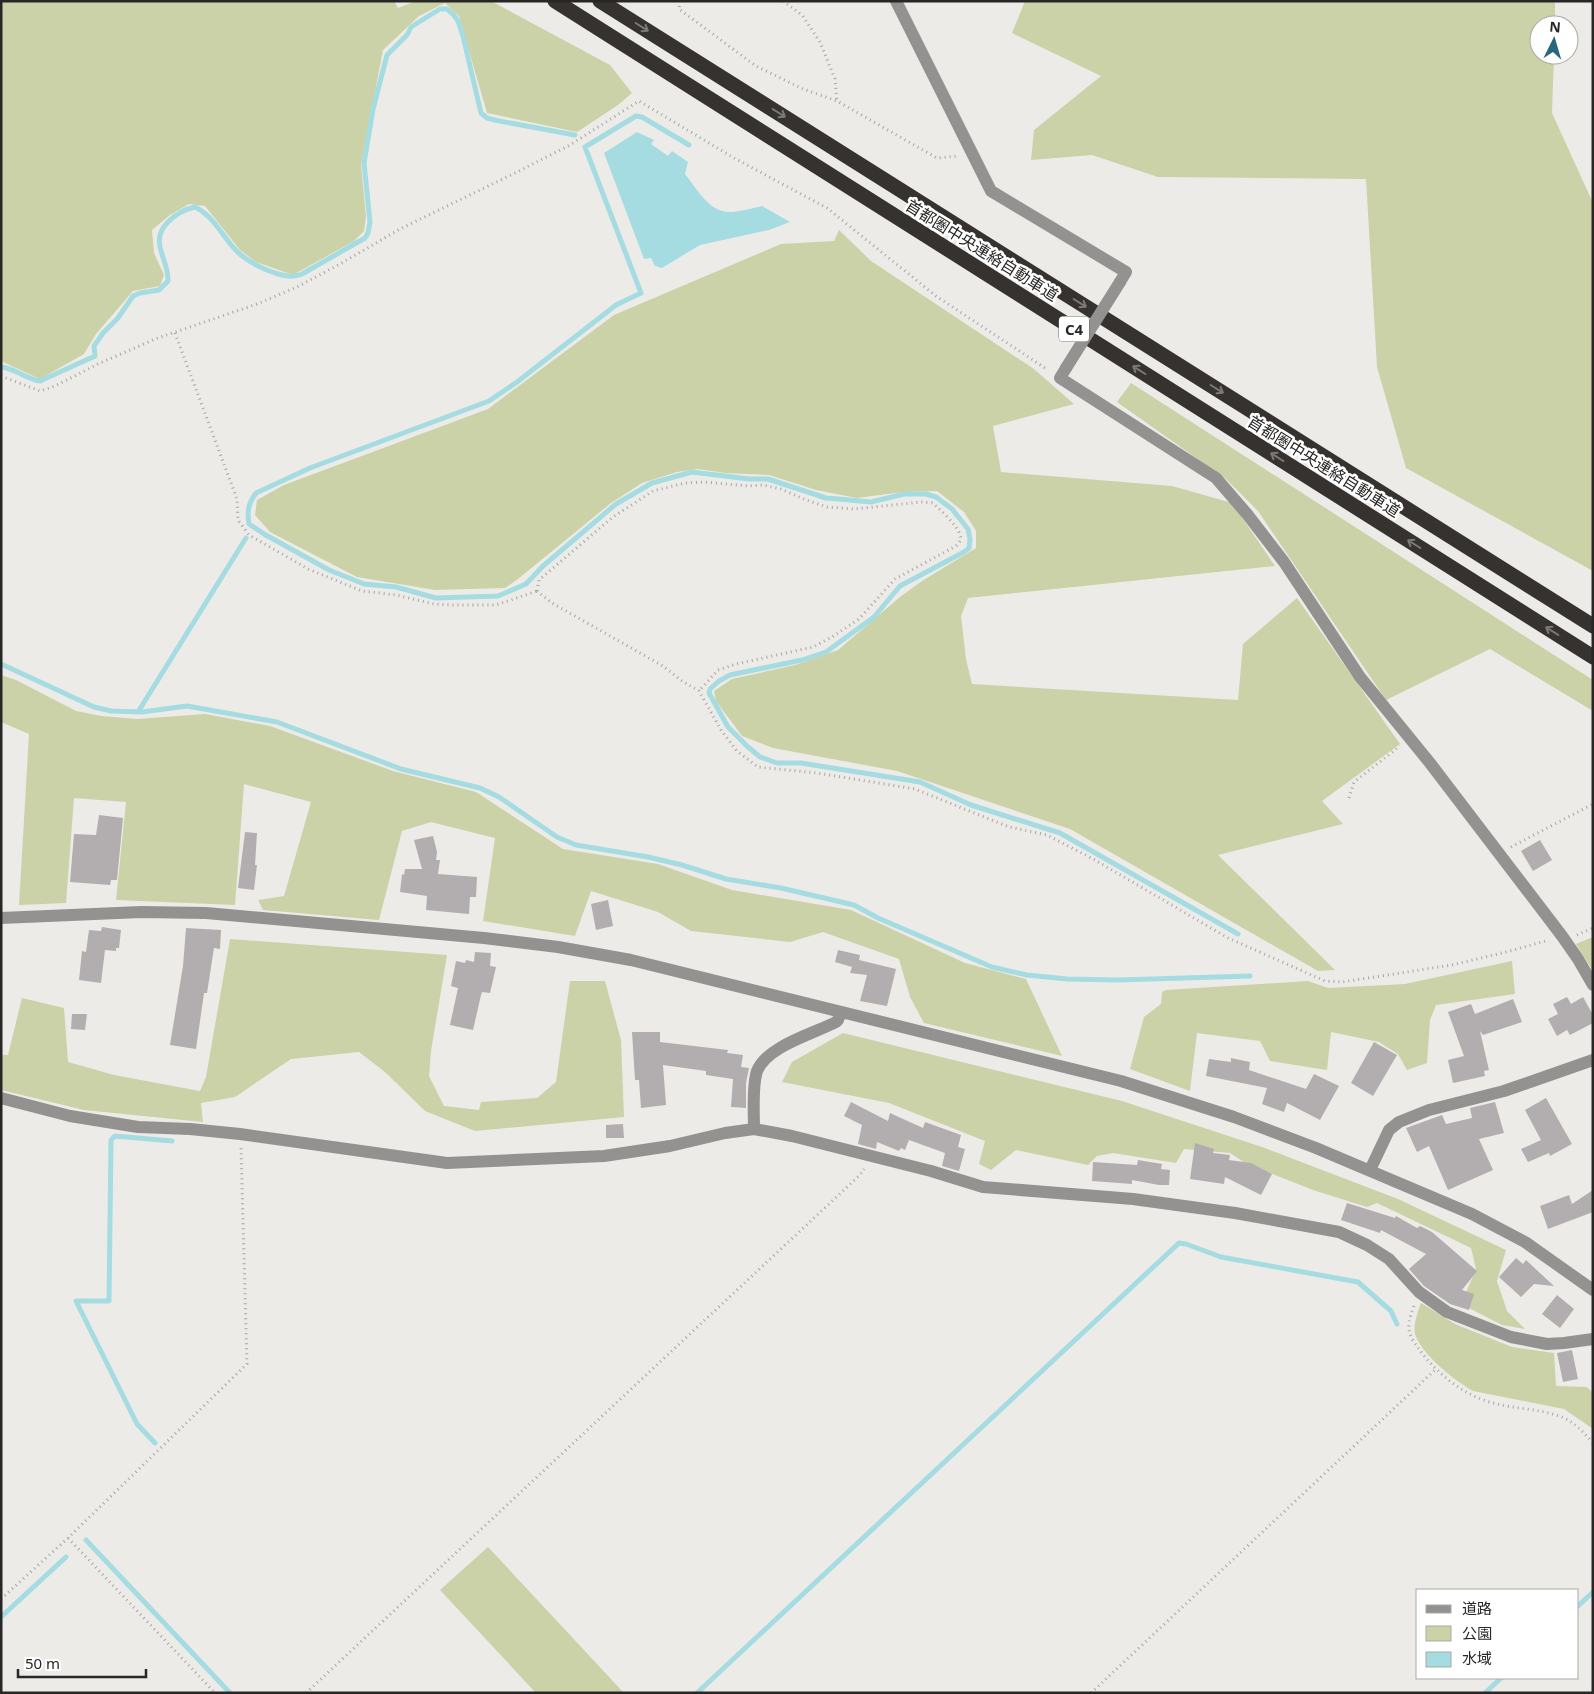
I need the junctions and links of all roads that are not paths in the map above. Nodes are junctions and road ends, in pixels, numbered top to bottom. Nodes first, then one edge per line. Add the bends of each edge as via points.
1 (555, 1) edge
2 (600, 1) edge
3 (896, 1) edge
4 (1593, 626) edge
5 (1593, 656) edge
6 (1, 918) edge
7 (1593, 985) edge
8 (841, 1012) junction
9 (1593, 1060) edge
10 (1, 1098) edge
11 (754, 1129) junction
12 (1370, 1170) junction
13 (1593, 1290) edge
14 (1593, 1339) edge

5 -> 1 highway, 首都圏中央連絡自動車道 / C4
2 -> 4 highway, 首都圏中央連絡自動車道 / C4
3 - 7 street, bridge via 991,192 1126,272 1060,378 1216,478 1284,562 1360,677 1562,936
6 - 8 street via 141,912 206,913 484,938 631,960
8 - 11 street via 836,1022 766,1057 755,1080
8 - 12 street via 1120,1081 1234,1118
9 - 12 street via 1399,1122 1389,1130
10 - 11 street via 70,1116 138,1127 240,1134 447,1163 604,1156
11 - 14 street via 874,1156 983,1186 1133,1198 1234,1212 1339,1232 1389,1259 1419,1292 1447,1312 1511,1337 1547,1344
12 - 13 street via 1498,1226

